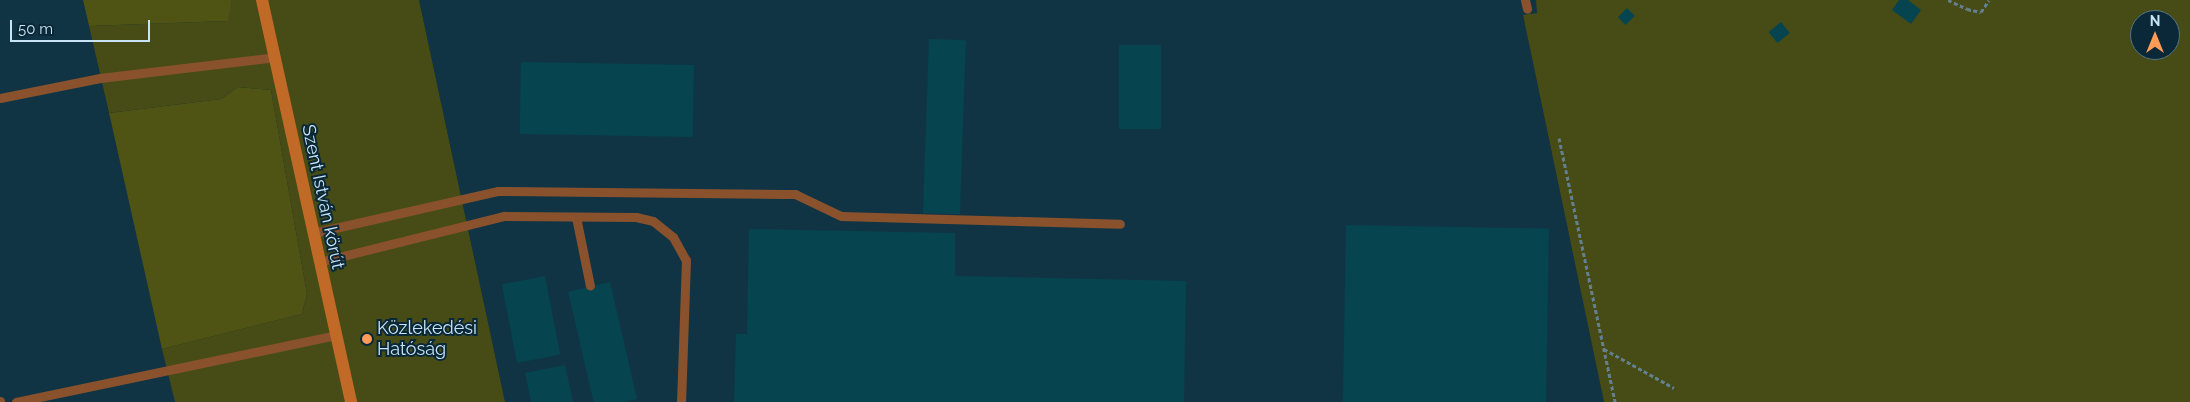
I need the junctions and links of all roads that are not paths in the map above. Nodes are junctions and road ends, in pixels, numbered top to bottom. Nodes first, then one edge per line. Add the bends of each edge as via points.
1 (262, 0) edge
2 (274, 56) junction
3 (0, 98) edge
4 (576, 217) junction
5 (1120, 224) dead end
6 (313, 233) junction
7 (319, 262) junction
8 (590, 286) dead end
9 (337, 335) junction
10 (16, 402) edge
11 (351, 402) edge
12 (681, 402) edge

1 - 2 street, Szent István körút
2 - 3 lane via 100,78
2 - 6 street, Szent István körút
4 - 7 lane via 504,216
4 - 8 lane
4 - 12 lane via 636,217 653,221 673,237 686,260
5 - 6 lane via 840,216 796,194 498,191
6 - 7 street, Szent István körút
7 - 9 street, Szent István körút
9 - 10 lane
9 - 11 street, Szent István körút

